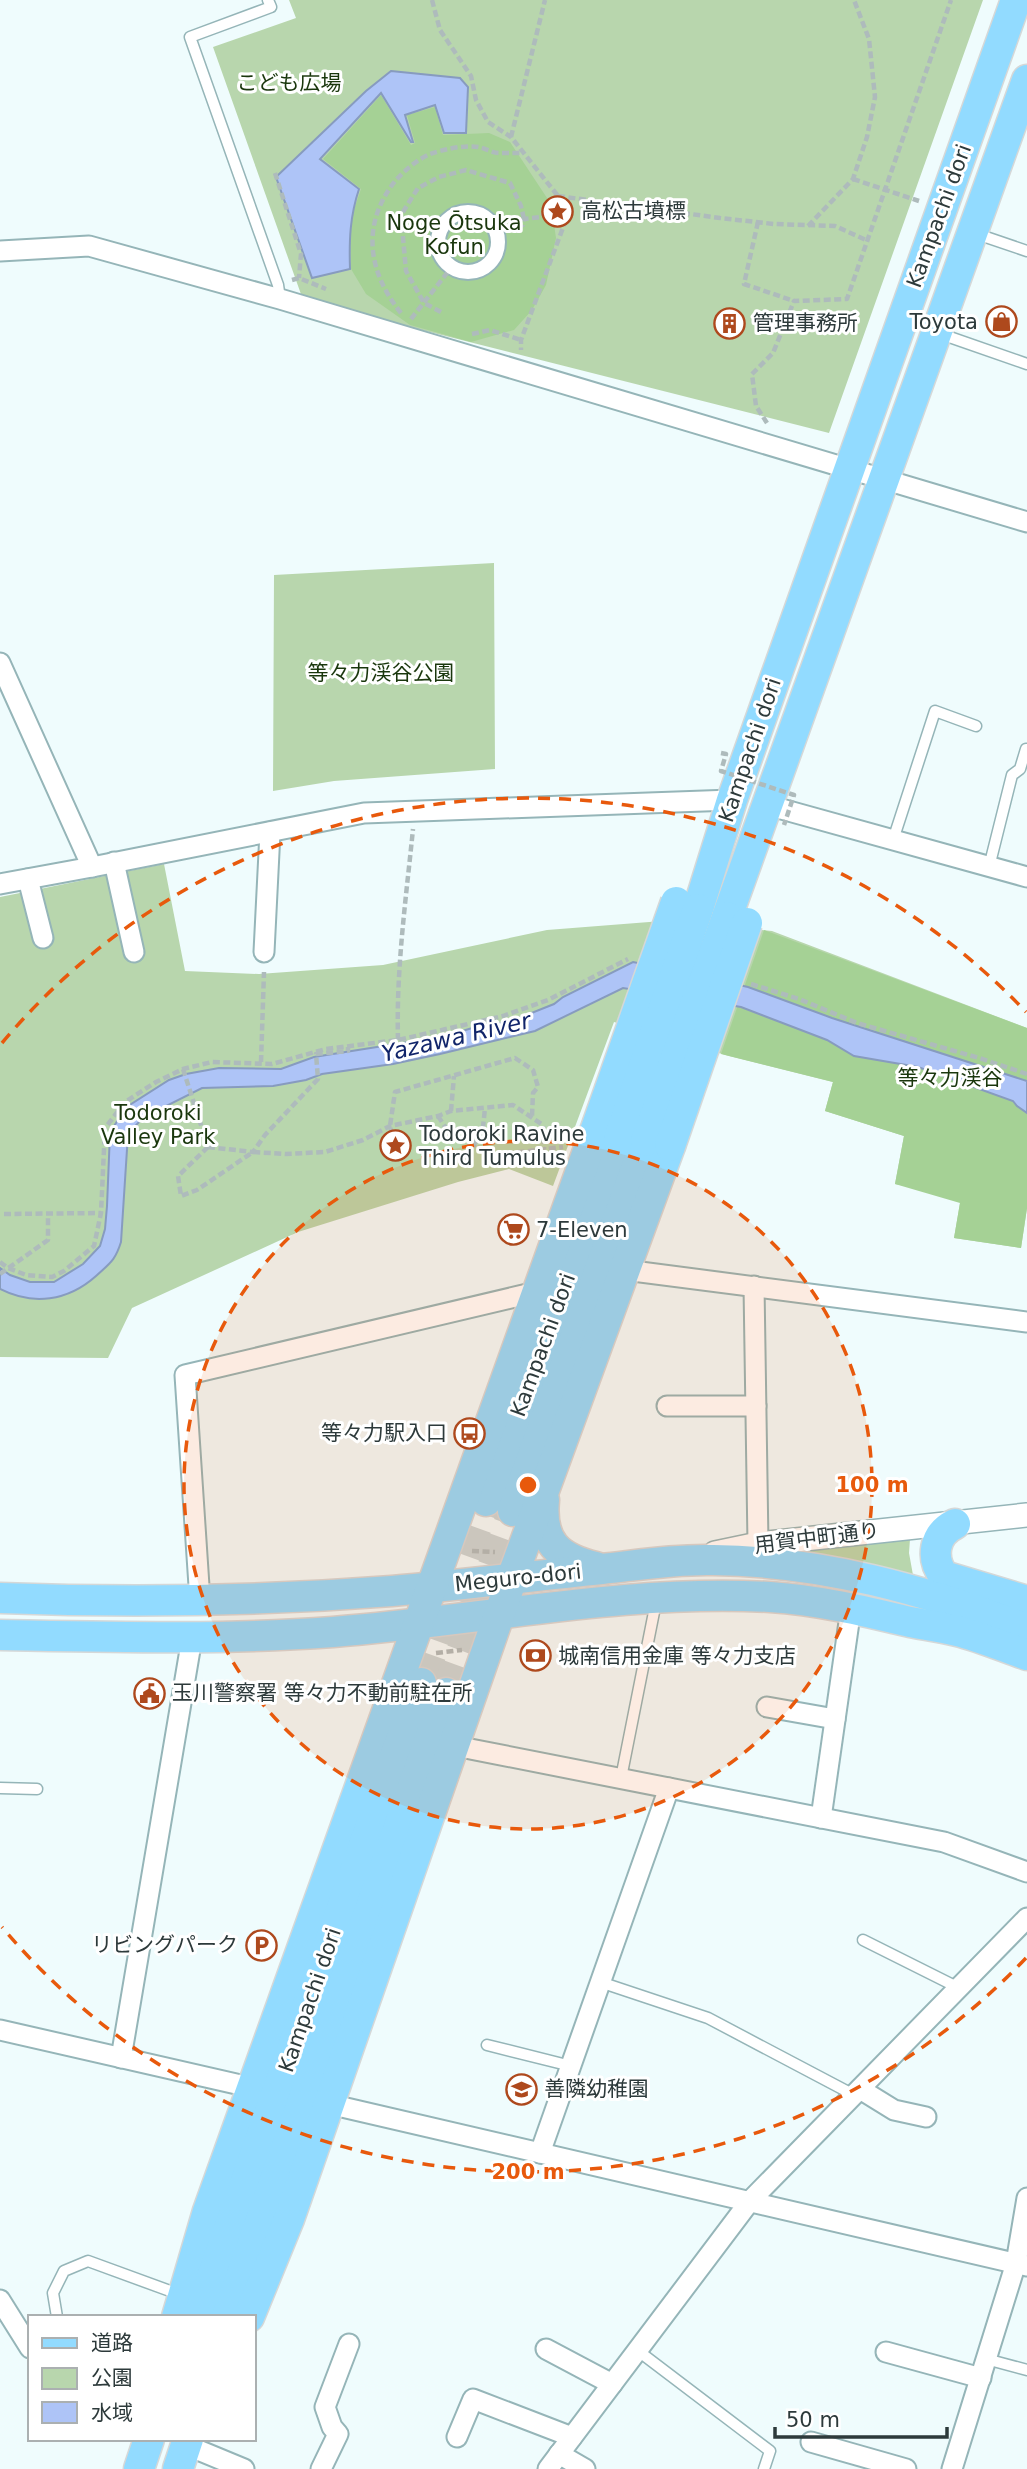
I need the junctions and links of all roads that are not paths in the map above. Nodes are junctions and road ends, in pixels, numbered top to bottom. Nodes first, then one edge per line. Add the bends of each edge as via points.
1 (268, 0) edge
2 (1016, 0) edge
3 (1027, 80) edge
4 (1022, 111) edge
5 (973, 233) junction
6 (497, 235) joint
7 (0, 251) edge
8 (1027, 251) edge
9 (280, 299) junction
10 (937, 333) junction
11 (1027, 364) edge
12 (849, 468) junction
13 (884, 479) junction
14 (1027, 522) edge
15 (0, 663) edge
16 (976, 726) dead end
17 (1026, 749) edge
18 (732, 800) junction
19 (776, 815) junction
20 (270, 832) junction
21 (893, 840) junction
22 (114, 862) junction
23 (92, 867) junction
24 (989, 867) junction
25 (1027, 877) edge
26 (28, 879) junction
27 (0, 884) edge
28 (43, 939) dead end
29 (134, 952) dead end
30 (264, 956) road end
31 (620, 1142) junction
32 (625, 1270) junction
33 (754, 1286) junction
34 (536, 1292) junction
35 (1027, 1322) edge
36 (667, 1406) dead end
37 (756, 1406) junction
38 (545, 1489) junction
39 (499, 1506) tunnel mouth
40 (1027, 1515) edge
41 (955, 1524) junction
42 (758, 1544) junction
43 (681, 1560) junction
44 (604, 1569) junction
45 (512, 1578) junction
46 (431, 1587) junction
47 (963, 1593) junction
48 (0, 1598) edge
49 (657, 1598) junction
50 (200, 1601) junction
51 (1027, 1601) edge
52 (851, 1608) junction
53 (500, 1613) junction
54 (910, 1622) junction
55 (419, 1623) junction
56 (1027, 1629) edge
57 (0, 1635) edge
58 (192, 1638) junction
59 (1027, 1654) edge
60 (1027, 1674) edge
61 (767, 1707) dead end
62 (835, 1719) junction
63 (455, 1746) junction
64 (621, 1778) junction
65 (0, 1788) edge
66 (669, 1788) junction
67 (37, 1789) dead end
68 (821, 1818) junction
69 (1027, 1872) edge
70 (1027, 1919) edge
71 (863, 1940) dead end
72 (600, 1982) junction
73 (959, 1988) junction
74 (0, 2030) edge
75 (488, 2045) dead end
76 (121, 2058) junction
77 (571, 2066) junction
78 (254, 2088) junction
79 (857, 2092) junction
80 (329, 2104) junction
81 (926, 2117) dead end
82 (540, 2153) junction
83 (1027, 2198) edge
84 (750, 2202) junction
85 (1021, 2264) edge
86 (0, 2300) edge
87 (185, 2310) edge
88 (57, 2315) edge
89 (227, 2315) edge
90 (250, 2315) edge
91 (349, 2344) dead end
92 (28, 2345) edge
93 (546, 2349) dead end
94 (637, 2350) junction
95 (886, 2351) dead end
96 (986, 2359) junction
97 (1027, 2370) edge
98 (981, 2378) junction
99 (612, 2384) junction
100 (457, 2437) dead end
101 (572, 2437) junction
102 (148, 2441) edge
103 (811, 2442) dead end
104 (185, 2448) edge
105 (554, 2461) edge
106 (139, 2469) edge
107 (244, 2469) edge
108 (321, 2469) edge
109 (573, 2469) edge
110 (584, 2469) edge
111 (765, 2469) edge
112 (906, 2469) edge
113 (952, 2469) edge

1 - 9 lane via 271,7 190,37
2 - 12 main road, Kampachi dori
3 - 4 main road, Kampachi dori
4 - 5 main road, Kampachi dori
5 - 8 lane
5 - 10 main road, Kampachi dori
6 - 6 street via 484,216 461,212 442,226 438,249 451,268 474,272 494,259
7 - 9 street via 89,246
9 - 12 street
10 - 11 lane
10 - 13 main road, Kampachi dori
12 - 13 street
12 - 18 main road, Kampachi dori
13 - 14 street
13 - 19 main road, Kampachi dori
15 - 23 street
16 - 21 lane via 934,711
17 - 24 lane via 1020,769 1012,775
18 - 20 street via 364,813
18 - 31 main road, Kampachi dori, bridge via 687,905
19 - 21 street
19 - 31 main road, Kampachi dori, bridge via 753,848 737,920
20 - 22 street
20 - 30 street
21 - 24 street
22 - 23 street
22 - 29 street
23 - 26 street
24 - 25 street
26 - 27 street
26 - 28 street
31 - 32 main road
31 - 34 main road
31 - 39 main road, Kampachi dori
32 - 33 street
32 - 38 main road
33 - 35 street
33 - 37 street
34 - 46 main road
34 - 50 street via 185,1375
36 - 37 street
37 - 42 street
38 - 44 main road via 544,1520 552,1546 574,1561
38 - 45 main road
40 - 41 street, 用賀中町通り
41 - 42 street, 用賀中町通り
41 - 47 main road via 942,1533 935,1549 937,1565
42 - 43 street, 用賀中町通り
43 - 44 main road, Meguro-dori
43 - 47 main road, Meguro-dori via 806,1567
44 - 45 main road, Meguro-dori
45 - 46 main road, Meguro-dori
45 - 53 main road
46 - 50 main road, Meguro-dori
46 - 55 main road
47 - 51 main road
47 - 56 main road, Meguro-dori
48 - 50 main road, Meguro-dori
49 - 52 main road, Meguro-dori via 771,1597
49 - 53 main road, Meguro-dori
49 - 64 lane
52 - 54 main road, Meguro-dori
52 - 62 street
53 - 55 main road, Meguro-dori
53 - 63 main road
54 - 59 main road, Meguro-dori via 957,1631
54 - 60 main road via 952,1647
55 - 58 main road, Meguro-dori
55 - 78 main road
57 - 58 main road, Meguro-dori
58 - 76 street
61 - 62 street
62 - 68 street
63 - 64 street
63 - 80 main road
64 - 66 street
65 - 67 lane
66 - 68 street
66 - 72 street
68 - 69 street via 944,1842
70 - 73 street
71 - 73 lane
72 - 77 street
72 - 79 lane via 708,2018
73 - 79 street
74 - 76 street
75 - 77 lane
76 - 78 street
77 - 82 street
78 - 87 main road via 208,2211
79 - 81 street via 894,2110
79 - 84 street
80 - 82 street
80 - 90 main road
82 - 84 street
83 - 85 street
84 - 85 street
84 - 94 street
85 - 96 street
86 - 92 street
87 - 88 lane via 88,2261 64,2271 53,2293
87 - 89 main road, Kampachi dori via 434,1688
91 - 108 street via 325,2407 338,2434
93 - 99 street
94 - 99 street
94 - 111 lane via 770,2451
95 - 98 street
96 - 97 lane
96 - 98 street
98 - 113 street
99 - 101 street
100 - 101 street via 473,2399
101 - 105 street
102 - 106 main road
103 - 112 street
104 - 107 street
105 - 109 street
105 - 110 street

